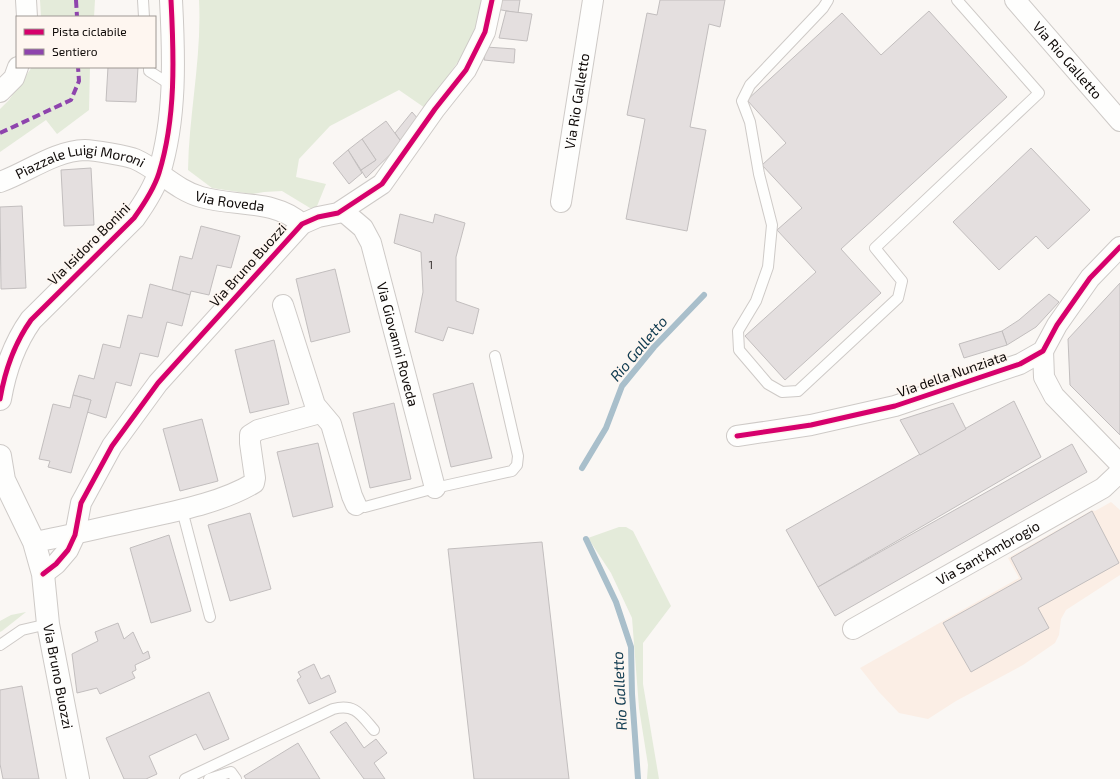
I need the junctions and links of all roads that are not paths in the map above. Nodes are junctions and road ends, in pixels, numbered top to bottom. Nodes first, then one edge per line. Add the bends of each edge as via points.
1 (26, 0) edge
2 (143, 0) edge
3 (171, 0) edge
4 (492, 0) edge
5 (593, 0) edge
6 (828, 0) edge
7 (958, 0) edge
8 (1015, 0) edge
9 (27, 16) edge
10 (144, 16) edge
11 (18, 68) edge
12 (149, 68) edge
13 (171, 85) junction
14 (0, 92) edge
15 (1120, 122) edge
16 (159, 174) junction
17 (0, 182) edge
18 (562, 202) dead end
19 (343, 210) junction
20 (302, 224) junction
21 (1120, 247) edge
22 (283, 305) dead end
23 (1043, 352) junction
24 (495, 356) dead end
25 (0, 399) edge
26 (320, 413) junction
27 (737, 436) dead end
28 (0, 456) edge
29 (1120, 464) edge
30 (1120, 472) edge
31 (2, 478) edge
32 (435, 488) junction
33 (356, 505) joint
34 (182, 510) junction
35 (75, 535) junction
36 (34, 542) junction
37 (43, 574) junction
38 (210, 617) dead end
39 (48, 624) junction
40 (853, 630) dead end
41 (0, 645) edge
42 (374, 730) dead end
43 (78, 779) edge
44 (185, 779) edge
45 (209, 779) edge
46 (236, 779) edge

1 - 9 street
2 - 10 lane
3 - 13 street, Via Isidoro Bonini via 174,54
4 - 19 street, Via Bruno Buozzi via 485,32 466,70 382,184
5 - 18 street, Via Rio Galletto
6 - 7 lane via 750,85 742,101 750,122 759,174 772,225 768,267 756,301 738,331 739,350 768,384 782,392 798,391 898,298 902,281 875,248 1039,93
8 - 15 street, Via Rio Galletto
11 - 14 street via 14,78
12 - 13 lane via 149,71
13 - 16 street, Via Isidoro Bonini via 168,128
16 - 17 street, Piazzale Luigi Moroni via 135,159 85,150 58,155
16 - 20 street, Via Roveda via 199,196 275,208
16 - 25 street, Via Isidoro Bonini via 134,218 31,320 21,335 5,373
19 - 20 street, Via Bruno Buozzi
19 - 32 street, Via Giovanni Roveda via 363,228 371,243
20 - 35 street, Via Bruno Buozzi via 158,383 112,446 81,503
21 - 23 street via 1090,278 1057,325
22 - 26 street via 315,405
23 - 27 street, Via della Nunziata via 1020,364 895,406 811,425
23 - 29 street via 1044,377 1054,396
24 - 32 lane via 518,456 517,465 512,472
26 - 33 street via 328,417 331,424
26 - 34 street via 258,430 250,435 254,483 242,490
28 - 31 street
30 - 40 street, Via Sant'Ambrogio via 1103,488
31 - 36 street
32 - 33 lane via 365,506
34 - 35 street
34 - 38 lane
35 - 36 street
35 - 37 street, Via Bruno Buozzi via 68,550
36 - 37 street, Via Bruno Buozzi
37 - 39 street, Via Bruno Buozzi
39 - 41 lane via 22,630
39 - 43 street, Via Bruno Buozzi
42 - 44 lane via 360,713 343,706 338,707
45 - 46 lane via 230,772

